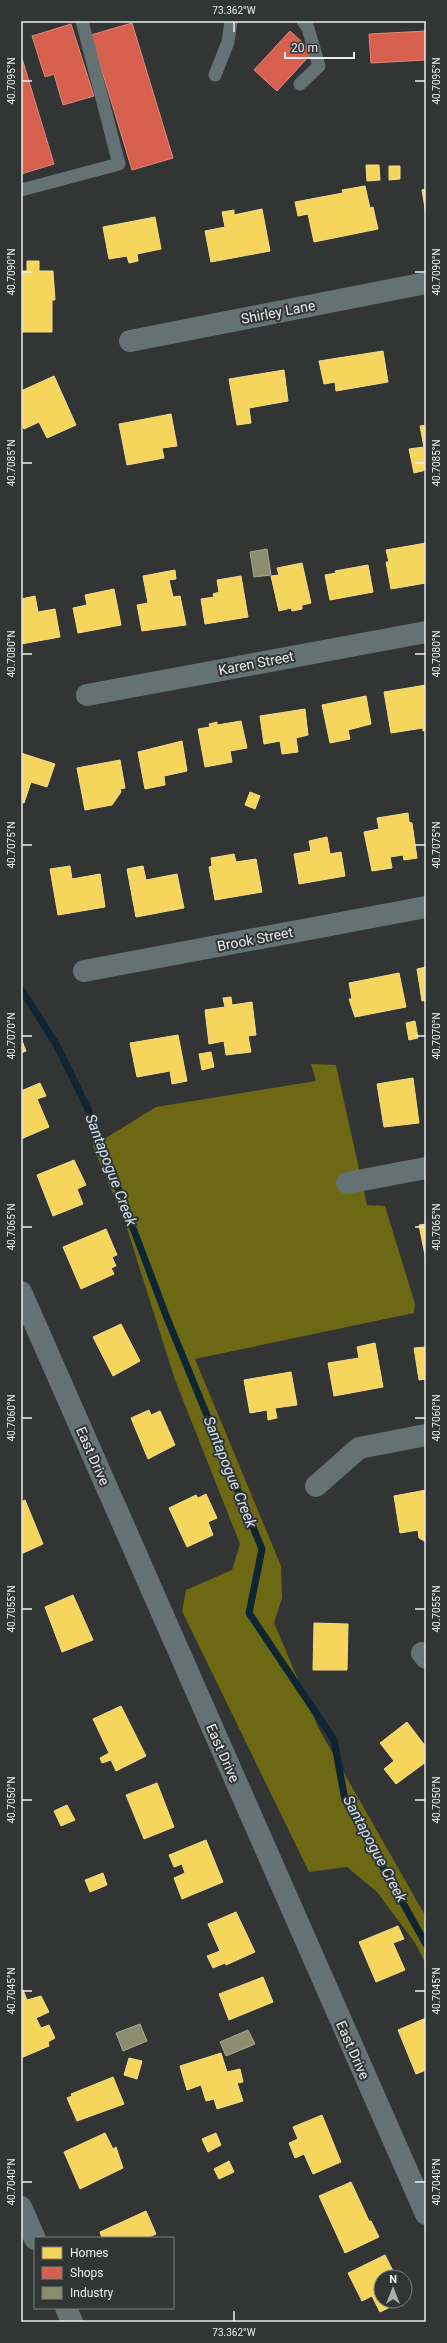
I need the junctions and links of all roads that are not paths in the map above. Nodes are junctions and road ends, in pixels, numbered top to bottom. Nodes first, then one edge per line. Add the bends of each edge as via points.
1 (82, 21) edge
2 (231, 21) edge
3 (303, 21) edge
4 (215, 75) dead end
5 (300, 84) dead end
6 (21, 190) edge
7 (426, 283) edge
8 (130, 341) dead end
9 (426, 632) edge
10 (87, 695) dead end
11 (426, 907) edge
12 (84, 971) dead end
13 (426, 1168) edge
14 (347, 1184) dead end
15 (21, 1292) edge
16 (426, 1435) edge
17 (316, 1486) dead end
18 (21, 2208) edge
19 (426, 2214) edge
20 (34, 2237) edge
21 (66, 2309) edge
22 (72, 2322) edge

1 - 6 lane via 119,164
2 - 4 lane via 228,42
3 - 5 lane via 308,28 319,66
7 - 8 street, Shirley Lane
9 - 10 street, Karen Street
11 - 12 street, Brook Street
13 - 14 street
15 - 19 street, East Drive
16 - 17 street via 359,1448
18 - 20 street
21 - 22 street

